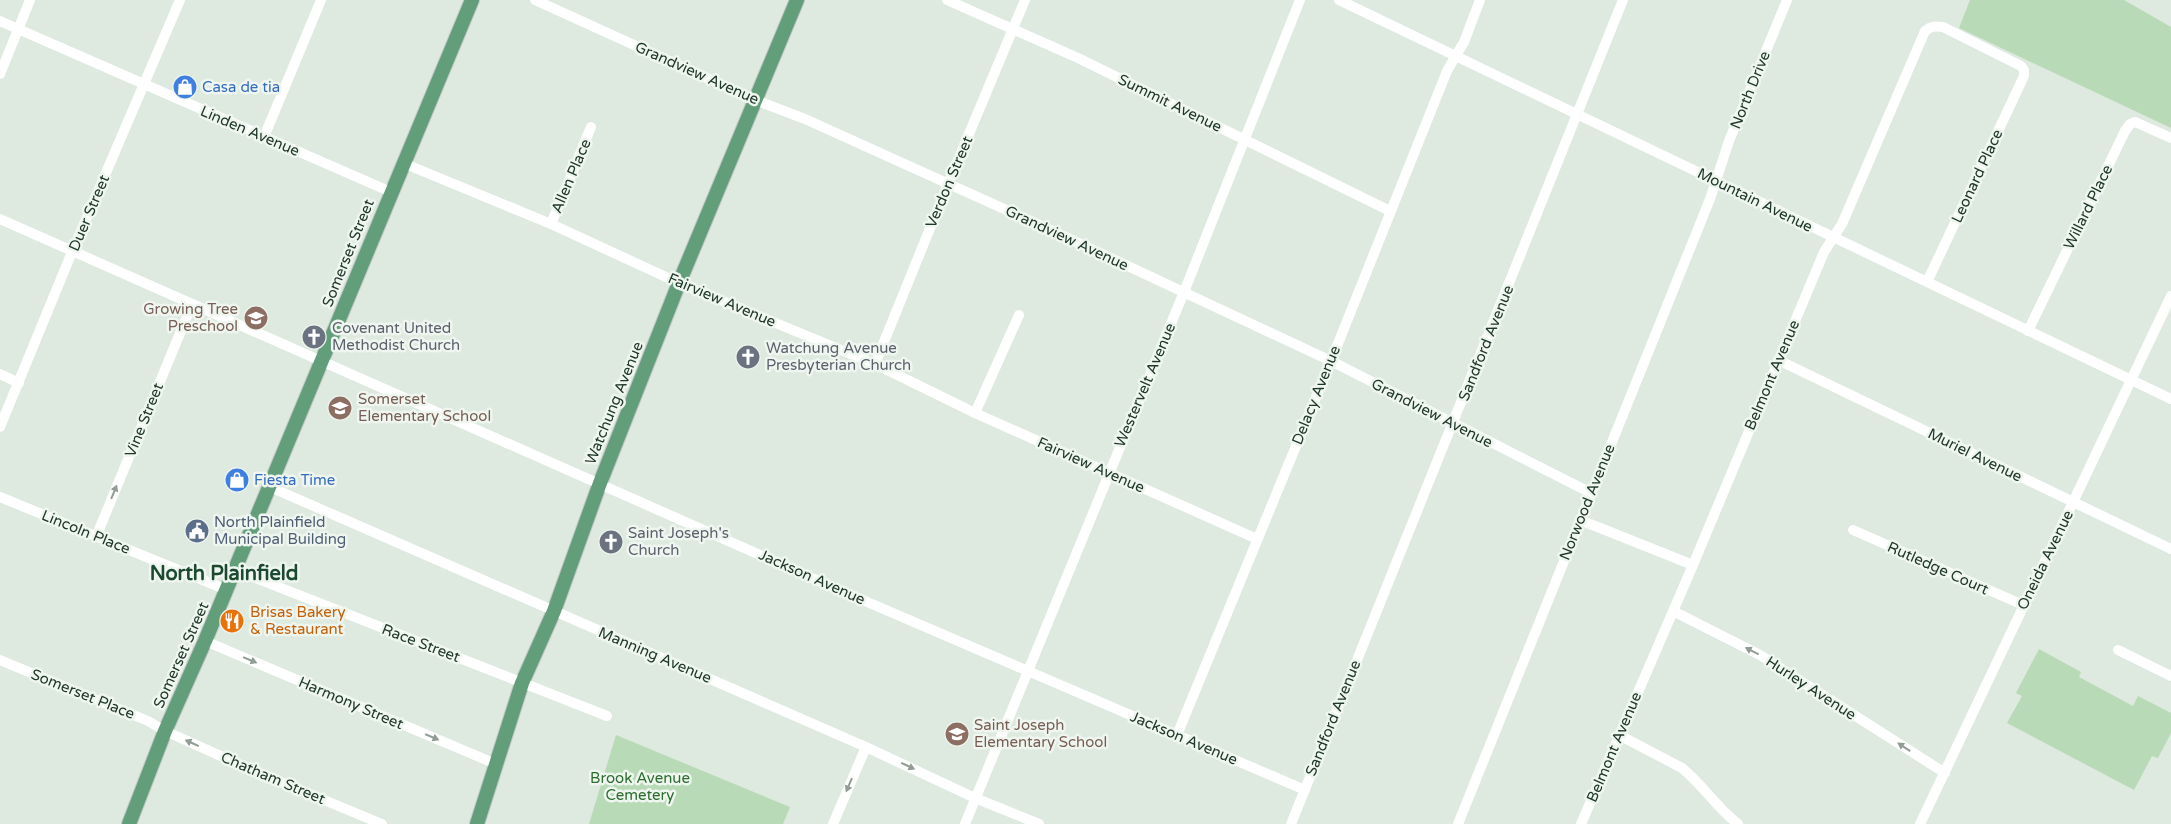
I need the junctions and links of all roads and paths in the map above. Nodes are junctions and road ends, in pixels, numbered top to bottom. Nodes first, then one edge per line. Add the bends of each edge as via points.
1 (30, 0) edge
2 (180, 0) edge
3 (321, 0) edge
4 (472, 0) edge
5 (535, 0) edge
6 (797, 0) edge
7 (947, 0) edge
8 (1026, 0) edge
9 (1300, 0) edge
10 (1339, 0) edge
11 (1480, 0) edge
12 (1624, 0) edge
13 (1787, 0) edge
14 (0, 21) edge
15 (1014, 29) junction
16 (18, 30) junction
17 (1455, 56) junction
18 (2024, 70) joint
19 (0, 74) edge
20 (143, 85) junction
21 (755, 100) junction
22 (1578, 115) junction
23 (591, 127) dead end
24 (264, 137) junction
25 (1244, 138) junction
26 (2171, 138) edge
27 (404, 163) junction
28 (1715, 180) junction
29 (948, 184) junction
30 (391, 192) junction
31 (1390, 211) junction
32 (0, 219) edge
33 (551, 224) junction
34 (1834, 237) junction
35 (72, 252) junction
36 (1927, 282) junction
37 (679, 283) junction
38 (1184, 292) junction
39 (2171, 296) edge
40 (192, 304) junction
41 (1018, 315) dead end
42 (2028, 331) junction
43 (322, 360) junction
44 (1778, 360) junction
45 (1331, 362) junction
46 (875, 364) junction
47 (0, 374) edge
48 (2131, 380) junction
49 (19, 383) junction
50 (2171, 399) edge
51 (975, 413) junction
52 (1453, 423) junction
53 (0, 427) edge
54 (1109, 473) junction
55 (600, 483) junction
56 (270, 487) junction
57 (1591, 493) junction
58 (0, 497) edge
59 (2073, 502) junction
60 (1580, 520) junction
61 (1853, 530) dead end
62 (96, 537) junction
63 (1257, 539) junction
64 (2171, 549) edge
65 (1693, 565) junction
66 (235, 570) junction
67 (227, 590) junction
68 (2024, 605) junction
69 (554, 611) junction
70 (1673, 611) junction
71 (206, 641) junction
72 (2118, 650) dead end
73 (0, 660) edge
74 (1028, 670) junction
75 (2171, 676) edge
76 (522, 683) junction
77 (607, 716) dead end
78 (165, 731) junction
79 (1177, 734) junction
80 (1619, 735) junction
81 (866, 747) junction
82 (496, 764) junction
83 (1945, 773) junction
84 (1305, 790) junction
85 (975, 798) junction
86 (129, 824) edge
87 (382, 824) edge
88 (477, 824) edge
89 (833, 824) edge
90 (964, 824) edge
91 (1039, 824) edge
92 (1291, 824) edge
93 (1458, 824) edge
94 (1581, 824) edge
95 (1738, 824) edge
96 (1920, 824) edge

1 - 16 street
2 - 20 street, Duer Street
3 - 24 street
4 - 27 main road, Somerset Street
5 - 21 street, Grandview Avenue
6 - 21 main road, Watchung Avenue
7 - 15 street, Summit Avenue
8 - 15 street, Verdon Street
9 - 25 street, Westervelt Avenue
10 - 17 street, Mountain Avenue
11 - 17 street, Delacy Avenue via 1464,42
12 - 22 street, Sandford Avenue
13 - 28 street, North Drive
14 - 16 street, Linden Avenue
15 - 25 street, Summit Avenue
15 - 29 street, Verdon Street
16 - 19 street
16 - 20 street, Linden Avenue
17 - 22 street, Mountain Avenue
17 - 31 street, Delacy Avenue
18 - 34 street, Belmont Avenue via 1943,27 1930,27 1925,31
18 - 36 street, Leonard Place
20 - 24 street, Linden Avenue
20 - 35 street, Duer Street
21 - 29 street, Grandview Avenue via 805,119
21 - 37 main road, Watchung Avenue
22 - 28 street, Mountain Avenue
22 - 52 street, Sandford Avenue
23 - 33 street, Allen Place
24 - 30 street, Linden Avenue
25 - 31 street, Summit Avenue
25 - 38 street, Westervelt Avenue
26 - 42 street, Willard Place via 2135,122 2130,124
27 - 30 main road, Somerset Street
27 - 33 street, Fairview Avenue
28 - 34 street, Mountain Avenue
28 - 57 street, Norwood Avenue
29 - 38 street, Grandview Avenue
29 - 46 street, Verdon Street
30 - 43 main road, Somerset Street
31 - 45 street, Delacy Avenue
32 - 35 street, Jackson Avenue
33 - 37 street, Fairview Avenue
34 - 36 street, Mountain Avenue
34 - 44 street, Belmont Avenue via 1824,252
35 - 40 street, Jackson Avenue
35 - 49 street, Duer Street
36 - 42 street, Mountain Avenue
37 - 46 street, Fairview Avenue
37 - 55 main road, Watchung Avenue
38 - 45 street, Grandview Avenue
38 - 54 street, Westervelt Avenue
39 - 48 street, Oneida Avenue
40 - 43 street, Jackson Avenue
62 -> 40 street, Vine Street
41 - 51 street
42 - 48 street, Mountain Avenue
43 - 55 street, Jackson Avenue
43 - 56 main road, Somerset Street
44 - 59 street, Muriel Avenue
44 - 65 street, Belmont Avenue
45 - 52 street, Grandview Avenue
45 - 63 street, Delacy Avenue
46 - 51 street, Fairview Avenue
47 - 49 street
48 - 50 street, Mountain Avenue
48 - 59 street, Oneida Avenue
49 - 53 street, Duer Street
51 - 54 street, Fairview Avenue
52 - 57 street, Grandview Avenue
52 - 84 street, Sandford Avenue
54 - 63 street, Fairview Avenue
54 - 74 street, Westervelt Avenue
55 - 69 main road, Watchung Avenue
55 - 74 street, Jackson Avenue
56 - 66 main road, Somerset Street
56 - 69 street, Manning Avenue
57 - 60 street, Norwood Avenue
58 - 62 street, Lincoln Place
59 - 64 street, Muriel Avenue
59 - 68 street, Oneida Avenue
60 - 65 street
60 - 93 street, Norwood Avenue
61 - 68 street, Rutledge Court
62 - 67 street, Lincoln Place
63 - 79 street, Delacy Avenue
65 - 70 street, Belmont Avenue
66 - 67 main road, Somerset Street
66 - 76 street, Race Street
67 - 71 main road, Somerset Street
68 - 83 street, Oneida Avenue
69 - 76 main road, Watchung Avenue
69 - 81 street, Manning Avenue
70 - 80 street, Belmont Avenue
83 -> 70 street, Hurley Avenue via 1760,655
71 - 78 main road, Somerset Street
71 -> 82 street, Harmony Street
72 - 75 street
73 - 78 street, Somerset Place via 148,720
74 - 79 street, Jackson Avenue
74 - 85 street, Westervelt Avenue
76 - 77 street, Race Street
76 - 82 main road, Watchung Avenue
78 - 86 main road, Somerset Street
87 -> 78 street, Chatham Street
79 - 84 street, Jackson Avenue
80 - 94 street, Belmont Avenue
80 - 95 street via 1682,768
81 -> 85 street, Manning Avenue
81 -> 89 street
82 - 88 main road, Watchung Avenue
83 - 96 street, Oneida Avenue
84 - 92 street, Sandford Avenue
85 - 90 street, Westervelt Avenue
85 - 91 street, Manning Avenue

